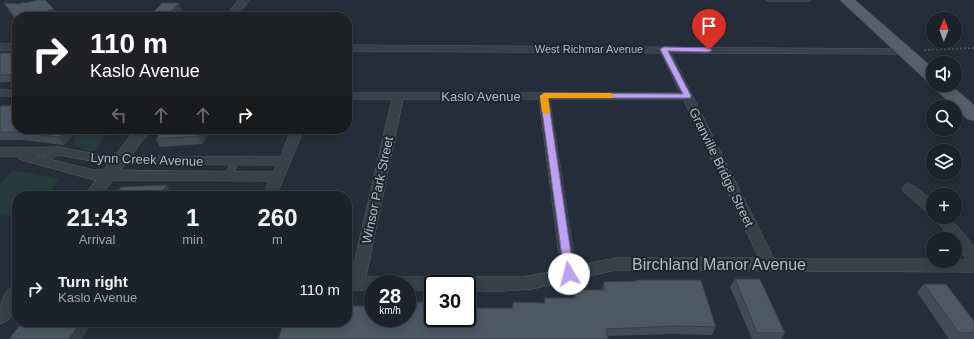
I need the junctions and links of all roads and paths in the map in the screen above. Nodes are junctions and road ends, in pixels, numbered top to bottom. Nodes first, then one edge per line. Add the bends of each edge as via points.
1 (244, 0) edge
2 (768, 0) edge
3 (809, 0) edge
4 (847, 0) edge
5 (235, 12) edge
6 (0, 47) edge
7 (12, 47) edge
8 (352, 48) edge
9 (974, 48) edge
10 (664, 49) junction
11 (904, 51) junction
12 (926, 71) edge
13 (949, 92) edge
14 (0, 93) edge
15 (12, 93) edge
16 (352, 96) edge
17 (398, 96) junction
18 (544, 96) junction
19 (688, 96) junction
20 (974, 115) edge
21 (140, 134) edge
22 (296, 134) edge
23 (59, 151) junction
24 (5, 152) edge
25 (120, 160) junction
26 (43, 161) junction
27 (236, 161) junction
28 (284, 161) junction
29 (108, 176) junction
30 (228, 177) junction
31 (277, 177) junction
32 (909, 189) dead end
33 (96, 191) edge
34 (271, 191) edge
35 (926, 203) edge
36 (947, 224) edge
37 (974, 257) edge
38 (769, 264) junction
39 (974, 266) edge
40 (569, 274) junction
41 (352, 283) edge
42 (424, 284) edge
43 (476, 284) edge
44 (12, 299) edge
45 (0, 315) edge

1 - 5 street
2 - 3 lane
4 - 11 main road
6 - 7 street
8 - 10 street, West Richmar Avenue
9 - 11 path
10 - 11 street, West Richmar Avenue
10 - 19 street, Granville Bridge Street
11 - 12 main road
13 - 20 main road
14 - 15 street
16 - 17 street, Kaslo Avenue
17 - 18 street, Kaslo Avenue
17 - 41 street, Winsor Park Street
18 - 19 street, Kaslo Avenue
18 - 40 street
19 - 38 street, Granville Bridge Street
21 - 25 street
22 - 28 street
23 - 24 street, Lynn Creek Avenue
23 - 25 street, Lynn Creek Avenue via 96,159
23 - 26 lane
24 - 26 street, Lynn Creek Avenue
25 - 27 street, Lynn Creek Avenue
25 - 29 street
26 - 29 street, Lynn Creek Avenue via 86,174
27 - 28 street, Lynn Creek Avenue
27 - 30 lane
28 - 31 street
29 - 30 street, Lynn Creek Avenue
29 - 33 street
30 - 31 street, Lynn Creek Avenue
31 - 34 street
32 - 35 street
36 - 37 street
38 - 39 street, Birchland Manor Avenue
38 - 40 street, Birchland Manor Avenue via 616,264
40 - 43 street, Birchland Manor Avenue via 522,284
41 - 42 street
44 - 45 street

